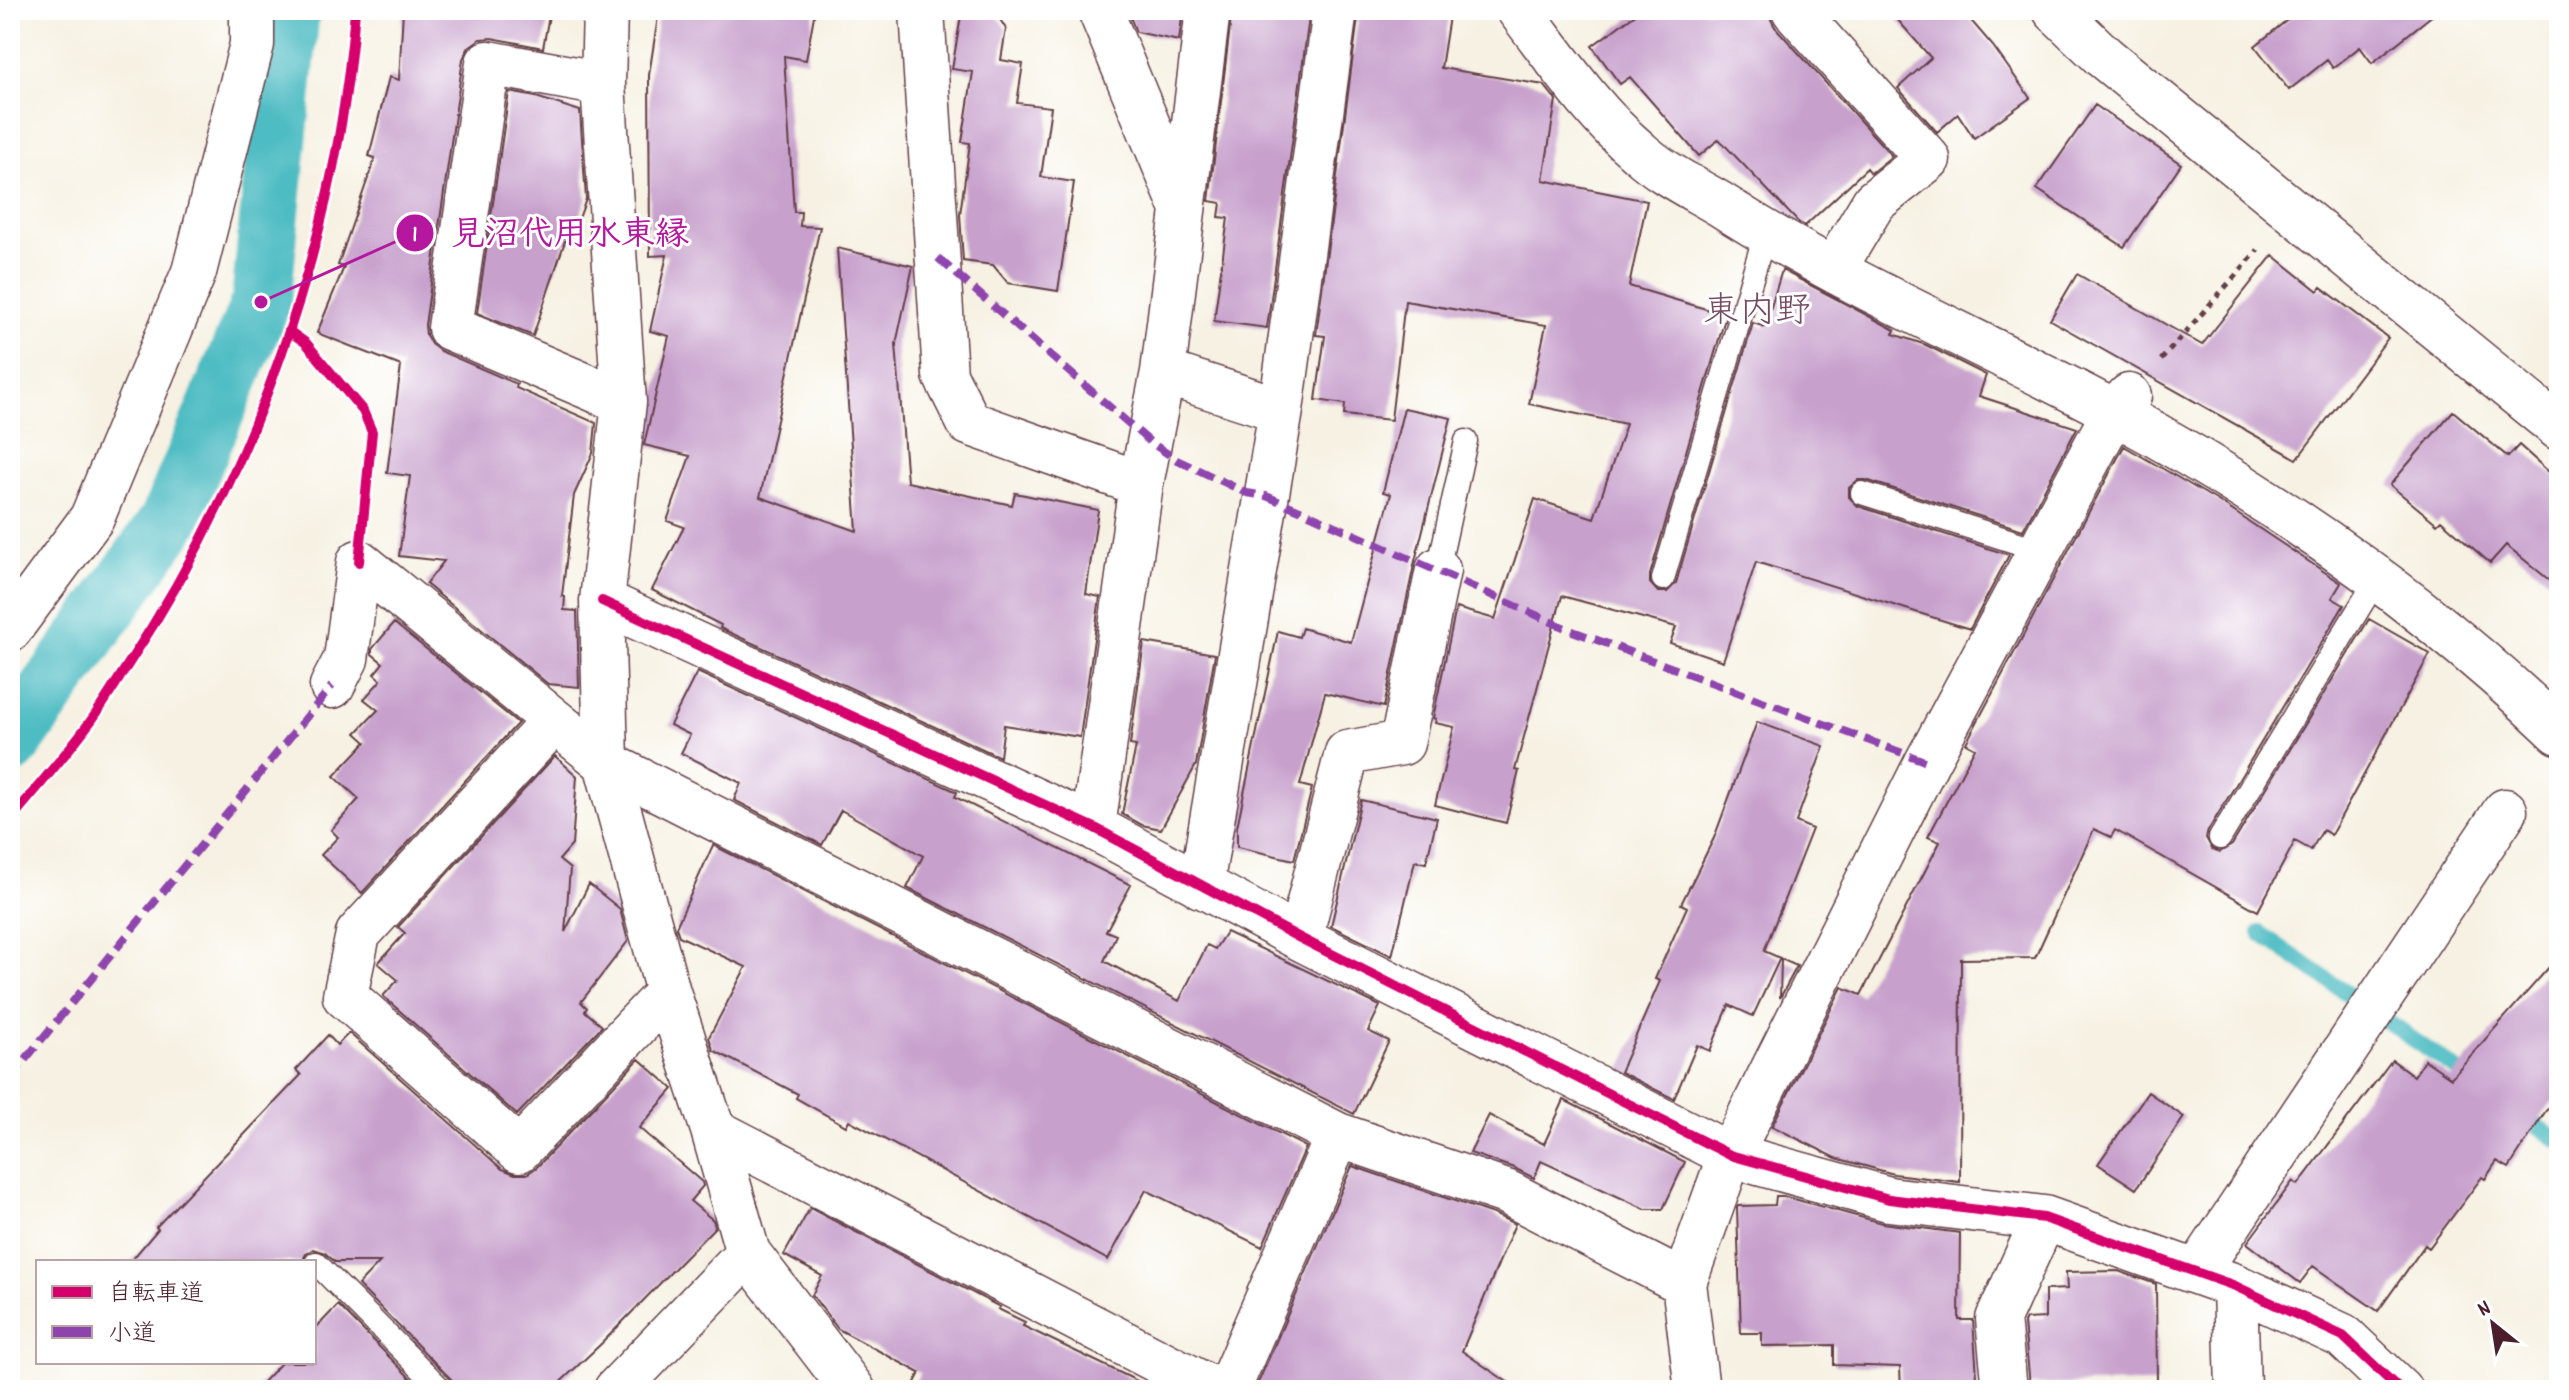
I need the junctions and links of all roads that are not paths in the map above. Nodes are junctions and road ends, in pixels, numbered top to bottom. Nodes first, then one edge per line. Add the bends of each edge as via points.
1 (252, 10) edge
2 (605, 10) edge
3 (922, 10) edge
4 (1100, 10) edge
5 (1208, 10) edge
6 (1335, 10) edge
7 (1519, 10) edge
8 (1794, 10) edge
9 (2055, 10) edge
10 (603, 84) junction
11 (1183, 208) junction
12 (1765, 234) junction
13 (1834, 269) junction
14 (1163, 372) junction
15 (624, 402) junction
16 (2121, 404) junction
17 (1281, 410) junction
18 (2559, 428) edge
19 (1466, 441) dead end
20 (1141, 484) junction
21 (1862, 493) dead end
22 (2040, 550) junction
23 (1438, 570) joint
24 (2378, 577) junction
25 (1663, 579) dead end
26 (602, 601) junction
27 (10, 629) edge
28 (332, 686) dead end
29 (554, 721) junction
30 (2559, 732) edge
31 (606, 763) junction
32 (2505, 811) dead end
33 (1093, 827) junction
34 (2220, 838) dead end
35 (1201, 886) junction
36 (1300, 938) junction
37 (668, 992) junction
38 (713, 1130) junction
39 (1338, 1135) junction
40 (1730, 1155) junction
41 (2044, 1218) junction
42 (748, 1253) junction
43 (316, 1263) dead end
44 (2216, 1278) junction
45 (1684, 1283) junction
46 (442, 1390) edge
47 (616, 1390) edge
48 (853, 1390) edge
49 (1214, 1390) edge
50 (1228, 1390) edge
51 (1697, 1390) edge
52 (2005, 1390) edge
53 (2238, 1390) edge
54 (2400, 1390) edge

1 - 27 street via 252,44 194,272 92,518
2 - 10 street
3 - 20 street via 945,375 969,423
4 - 11 street
5 - 11 street
6 - 17 street
7 - 12 street via 1593,106 1639,153
8 - 13 street via 1928,159 1874,202
9 - 18 street via 2104,57
10 - 15 street
10 - 15 street via 488,63 450,328
11 - 14 street
12 - 13 street
12 - 25 lane
13 - 16 street
14 - 17 street
14 - 20 street
15 - 26 street
16 - 22 street
16 - 24 street
17 - 35 street
19 - 23 lane
20 - 33 street
21 - 22 lane
22 - 40 street
23 - 36 street via 1402,743 1347,753
24 - 30 street
24 - 34 lane
26 - 31 street
26 - 33 street
28 - 29 street via 346,659 359,562
29 - 31 street
29 - 37 street via 358,934 345,996 519,1150
31 - 37 street
31 - 39 street
32 - 44 street
33 - 35 street
35 - 36 street
36 - 40 street
37 - 38 street
38 - 42 street
38 - 49 street
39 - 45 street via 1506,1192
39 - 50 street
40 - 41 street via 1889,1199
40 - 45 street
41 - 44 street
41 - 52 street via 1998,1319
42 - 47 street
42 - 48 street
43 - 46 lane
44 - 53 street
44 - 54 street via 2343,1336
45 - 51 street

